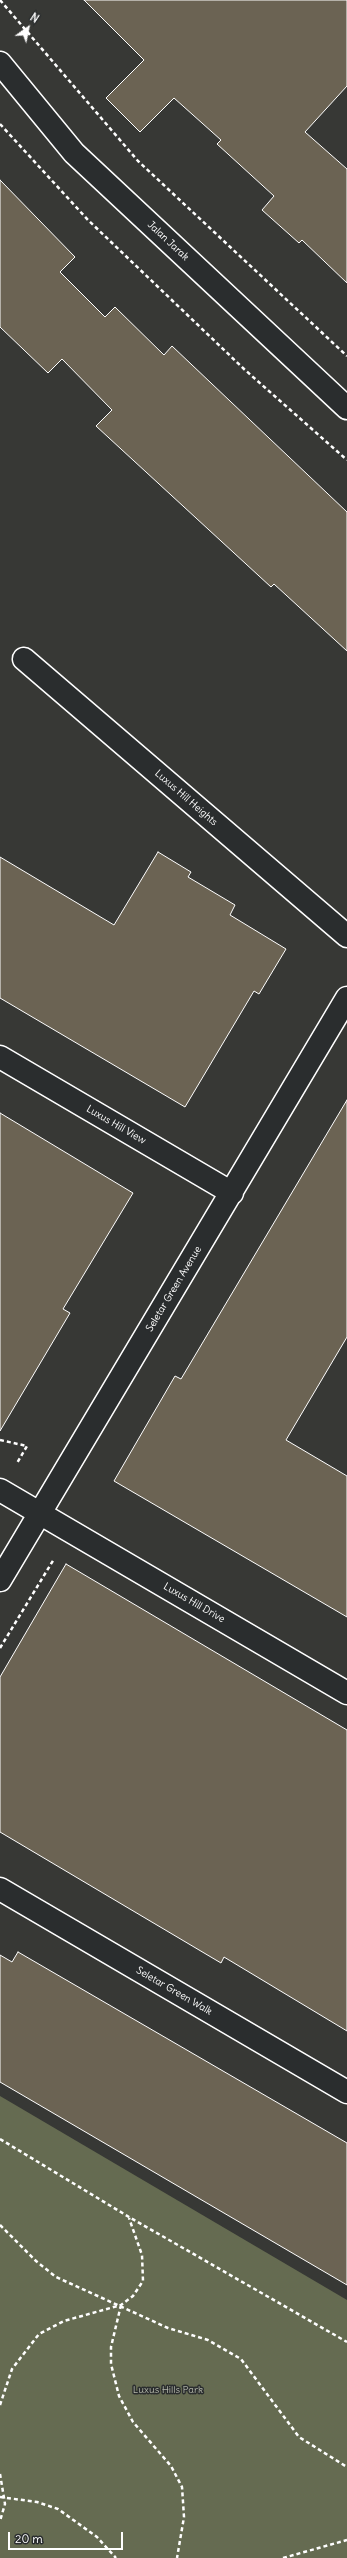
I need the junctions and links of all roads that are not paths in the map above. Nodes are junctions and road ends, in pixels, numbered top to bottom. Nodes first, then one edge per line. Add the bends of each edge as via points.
1 (0, 63) edge
2 (347, 408) edge
3 (24, 660) dead end
4 (347, 936) edge
5 (347, 998) edge
6 (0, 1057) edge
7 (232, 1193) junction
8 (0, 1490) edge
9 (40, 1514) junction
10 (0, 1580) edge
11 (347, 1693) edge
12 (0, 1889) edge
13 (347, 2092) edge

1 - 2 street, Jalan Jarak via 74,153
3 - 4 street, Luxus Hill Heights
5 - 7 street, Seletar Green Avenue
6 - 7 street, Luxus Hill View
7 - 9 street, Seletar Green Avenue
8 - 9 street, Luxus Hill Drive
9 - 10 street, Seletar Green Avenue
9 - 11 street, Luxus Hill Drive
12 - 13 street, Seletar Green Walk

